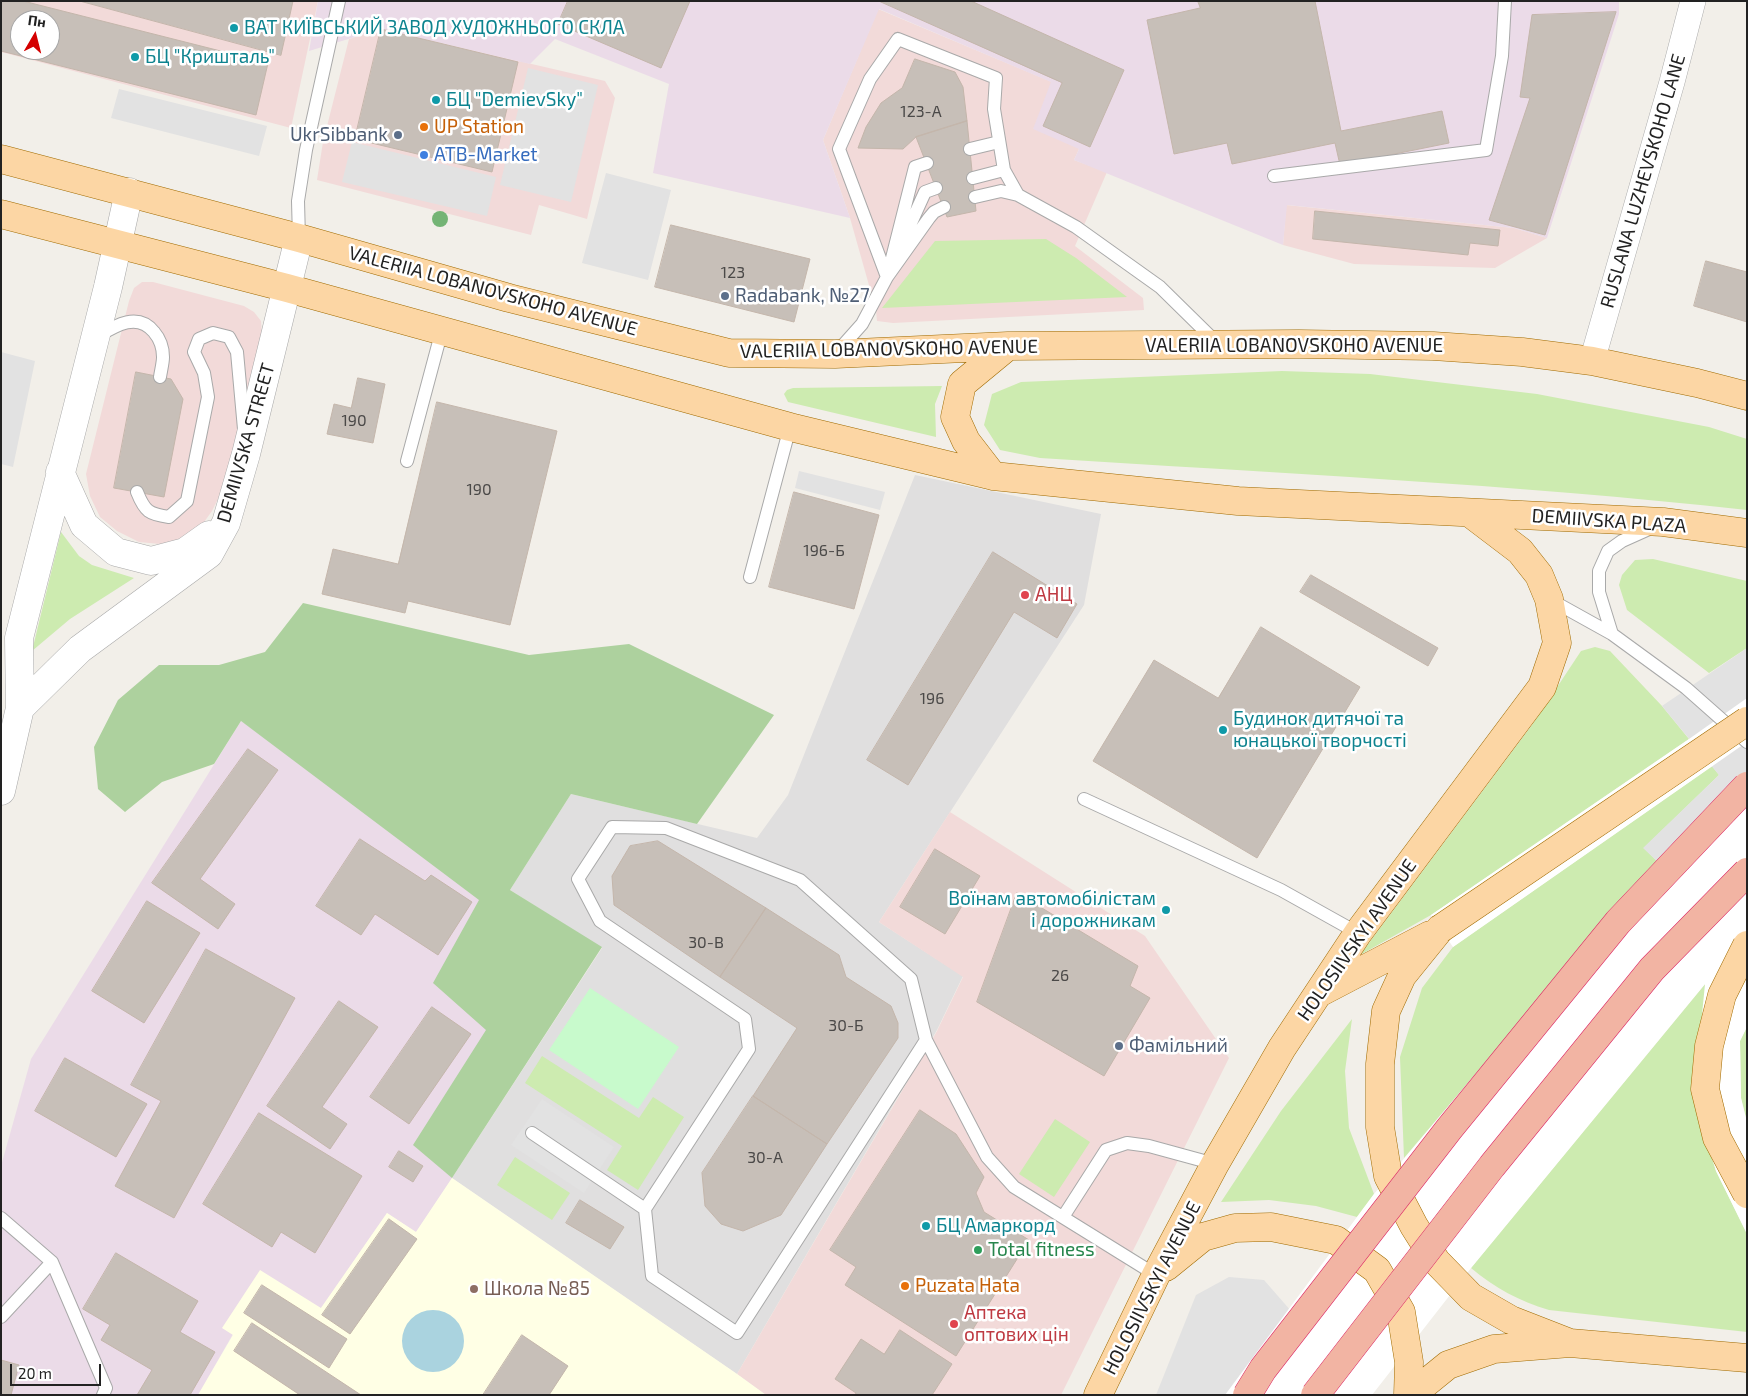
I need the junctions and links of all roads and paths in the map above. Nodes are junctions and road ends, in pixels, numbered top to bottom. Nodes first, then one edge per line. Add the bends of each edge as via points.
1 (339, 1) edge
2 (1504, 1) edge
3 (1693, 1) edge
4 (999, 142) junction
5 (970, 149) dead end
6 (1, 160) edge
7 (927, 163) dead end
8 (1004, 170) junction
9 (1274, 176) dead end
10 (973, 178) dead end
11 (936, 188) dead end
12 (129, 192) junction
13 (1018, 195) junction
14 (975, 198) dead end
15 (944, 207) dead end
16 (1, 214) edge
17 (299, 238) junction
18 (118, 243) junction
19 (887, 277) junction
20 (287, 288) junction
21 (442, 330) junction
22 (94, 338) junction
23 (1218, 345) junction
24 (1008, 346) junction
25 (835, 354) junction
26 (1592, 361) junction
27 (160, 377) dead end
28 (1747, 396) edge
29 (790, 427) junction
30 (246, 454) junction
31 (407, 461) dead end
32 (60, 472) junction
33 (993, 476) junction
34 (137, 492) dead end
35 (1470, 513) junction
36 (1663, 522) junction
37 (226, 523) junction
38 (1747, 533) edge
39 (750, 578) dead end
40 (1549, 599) junction
41 (1612, 634) junction
42 (20, 708) junction
43 (1747, 721) edge
44 (1747, 742) edge
45 (1747, 786) edge
46 (1, 792) edge
47 (1084, 799) dead end
48 (1747, 872) edge
49 (1746, 929) edge
50 (1440, 930) junction
51 (1358, 933) junction
52 (1747, 945) edge
53 (1747, 959) edge
54 (1316, 994) junction
55 (926, 1040) junction
56 (532, 1133) dead end
57 (1215, 1164) junction
58 (1747, 1194) edge
59 (645, 1209) junction
60 (1063, 1217) junction
61 (1, 1218) edge
62 (52, 1262) junction
63 (1156, 1274) junction
64 (1, 1317) edge
65 (1570, 1343) junction
66 (1747, 1358) edge
67 (103, 1395) edge
68 (1098, 1395) edge
69 (1247, 1395) edge
70 (1315, 1395) edge
71 (1409, 1395) edge

1 - 17 lane via 306,150 298,201
2 - 9 lane via 1502,56 1486,150
3 - 26 street, RUSLANA LUZHEVSKOHO LANE
4 - 5 lane
4 - 8 lane
4 - 19 lane via 994,109 996,78 898,39 870,79 839,150
6 - 12 main road, VALERIIA LOBANOVSKOHO AVENUE
7 - 19 lane via 915,167
8 - 10 lane
8 - 13 lane
11 - 19 lane via 925,192
12 - 17 main road, VALERIIA LOBANOVSKOHO AVENUE
12 - 18 street
13 - 14 lane via 1001,191
13 - 23 lane via 1076,227 1160,287
15 - 19 lane via 934,212
16 - 18 main road
17 - 20 street, DEMIIVSKA STREET
17 - 25 main road, VALERIIA LOBANOVSKOHO AVENUE via 510,298 729,353
18 - 20 main road
18 - 22 street
19 - 25 lane via 862,324
20 - 21 main road
20 - 30 street, DEMIIVSKA STREET
21 - 29 main road
21 - 31 lane
22 - 27 lane via 116,325 133,321 148,325 159,338 163,357
22 - 32 street
23 - 24 main road, VALERIIA LOBANOVSKOHO AVENUE
23 - 26 main road, VALERIIA LOBANOVSKOHO AVENUE via 1433,346
24 - 25 main road, VALERIIA LOBANOVSKOHO AVENUE
24 - 33 main road via 962,384 955,417 966,441
26 - 28 main road
29 - 33 main road
29 - 39 lane
30 - 34 lane via 237,352 229,337 213,333 199,339 194,352 204,373 208,397 187,502 170,517 152,514 143,506
30 - 37 street, DEMIIVSKA STREET
32 - 37 street via 84,525 116,552 151,561 185,552
32 - 42 street via 19,638
33 - 35 main road via 1238,501
35 - 36 main road, DEMIIVSKA PLAZA
35 - 40 main road, HOLOSIIVSKYI AVENUE via 1520,551 1539,574
36 - 38 main road, DEMIIVSKA PLAZA
36 - 41 lane via 1622,541 1608,551 1602,564 1599,592
37 - 42 street, DEMIIVSKA STREET via 209,554 80,649
40 - 41 lane
40 - 51 main road, HOLOSIIVSKYI AVENUE via 1557,643 1542,687
41 - 44 lane via 1686,688
42 - 46 street
43 - 50 main road, bridge
45 - 69 highway, bridge via 1618,922 1449,1129
47 - 51 lane via 1281,890
48 - 70 highway, bridge via 1652,969 1492,1166
49 - 53 lane
50 - 54 main road
50 - 65 main road via 1402,976 1386,1011 1380,1064 1380,1127 1388,1176 1436,1261 1471,1297 1511,1320
51 - 54 main road, HOLOSIIVSKYI AVENUE
52 - 58 main road, bridge via 1722,996 1709,1046 1705,1090 1717,1138
54 - 57 main road, HOLOSIIVSKYI AVENUE
55 - 59 lane via 737,1333 652,1276
55 - 59 lane via 911,979 800,880 666,828 612,826 578,879 600,921 745,1019 749,1049
55 - 60 lane via 987,1157 1014,1187
56 - 59 lane
57 - 60 lane via 1127,1143 1106,1150
57 - 63 main road, HOLOSIIVSKYI AVENUE
60 - 63 lane
61 - 62 lane
62 - 64 lane
62 - 67 lane via 106,1388
63 - 68 main road, HOLOSIIVSKYI AVENUE
63 - 71 main road via 1203,1237 1235,1228 1271,1227 1336,1240 1377,1270 1401,1312 1409,1362
65 - 66 main road
65 - 71 main road via 1494,1349 1448,1365

